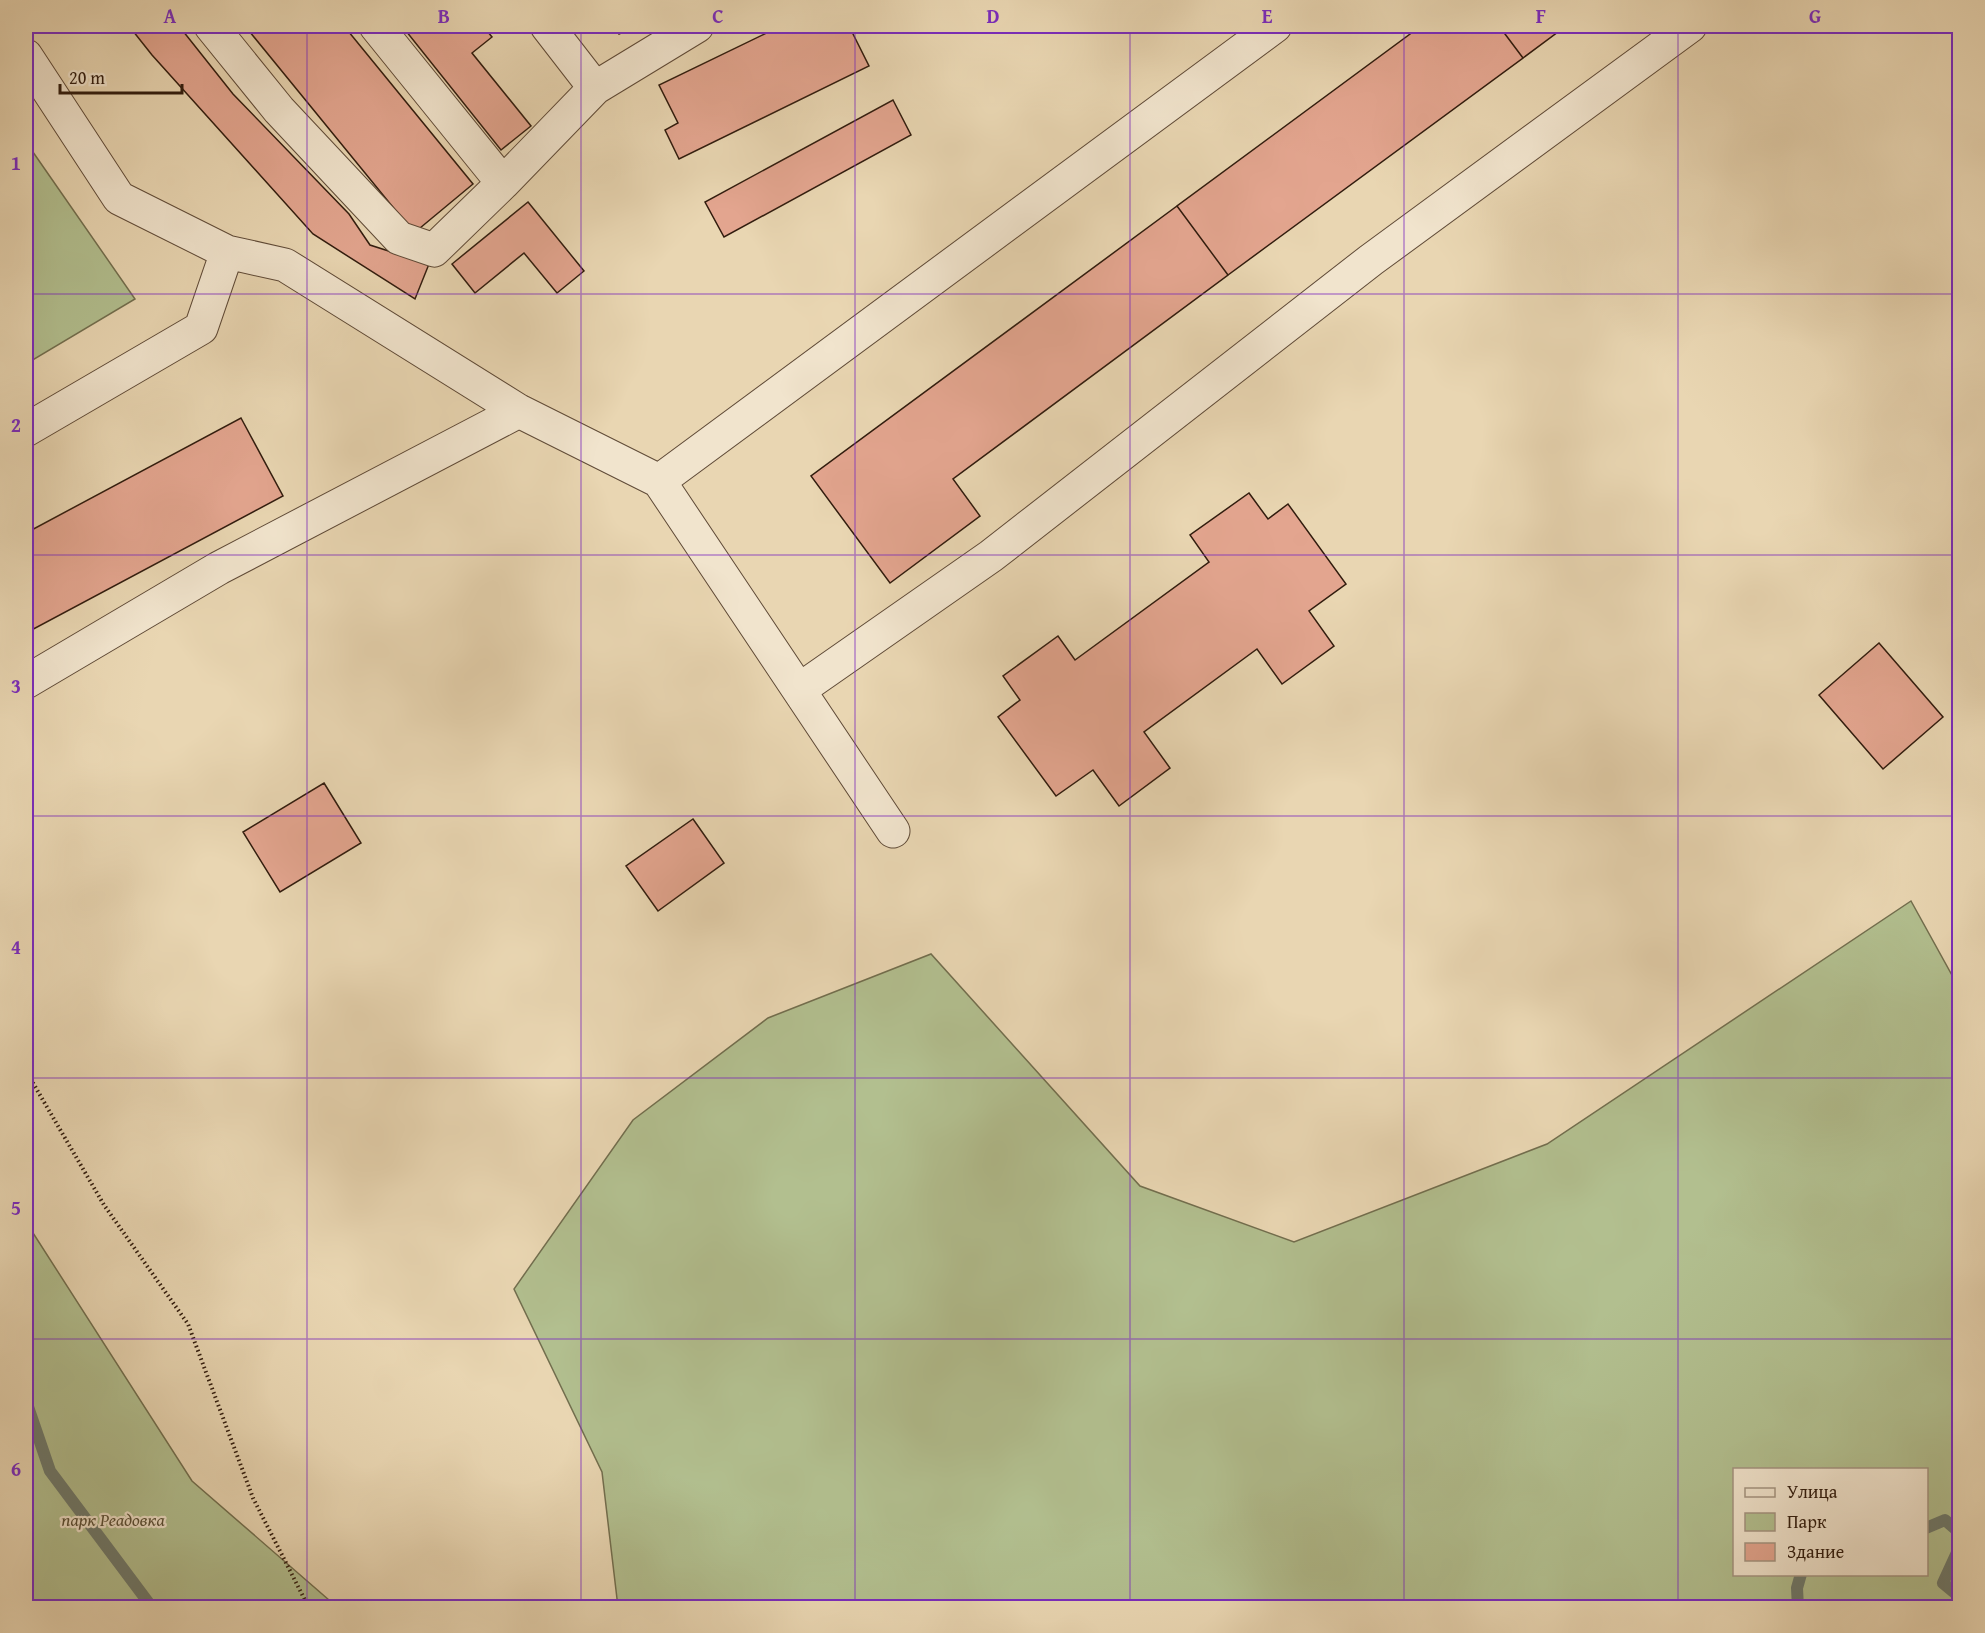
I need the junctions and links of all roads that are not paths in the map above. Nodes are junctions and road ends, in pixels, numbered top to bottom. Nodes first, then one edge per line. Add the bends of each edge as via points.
1 (211, 26) edge
2 (376, 26) edge
3 (547, 26) edge
4 (697, 26) edge
5 (1275, 26) edge
6 (1690, 26) edge
7 (26, 56) edge
8 (595, 88) junction
9 (502, 183) junction
10 (227, 252) junction
11 (519, 411) junction
12 (26, 430) edge
13 (658, 481) junction
14 (26, 682) edge
15 (799, 690) junction
16 (893, 831) dead end

1 - 9 lane via 279,110 399,238 434,250
2 - 9 lane
3 - 8 lane
4 - 8 lane
5 - 13 lane
6 - 15 lane via 1371,260 991,556
7 - 10 lane via 118,198
8 - 9 lane
10 - 11 lane via 285,265
10 - 12 lane via 201,328
11 - 13 lane
11 - 14 lane via 219,568
13 - 15 lane
15 - 16 lane

